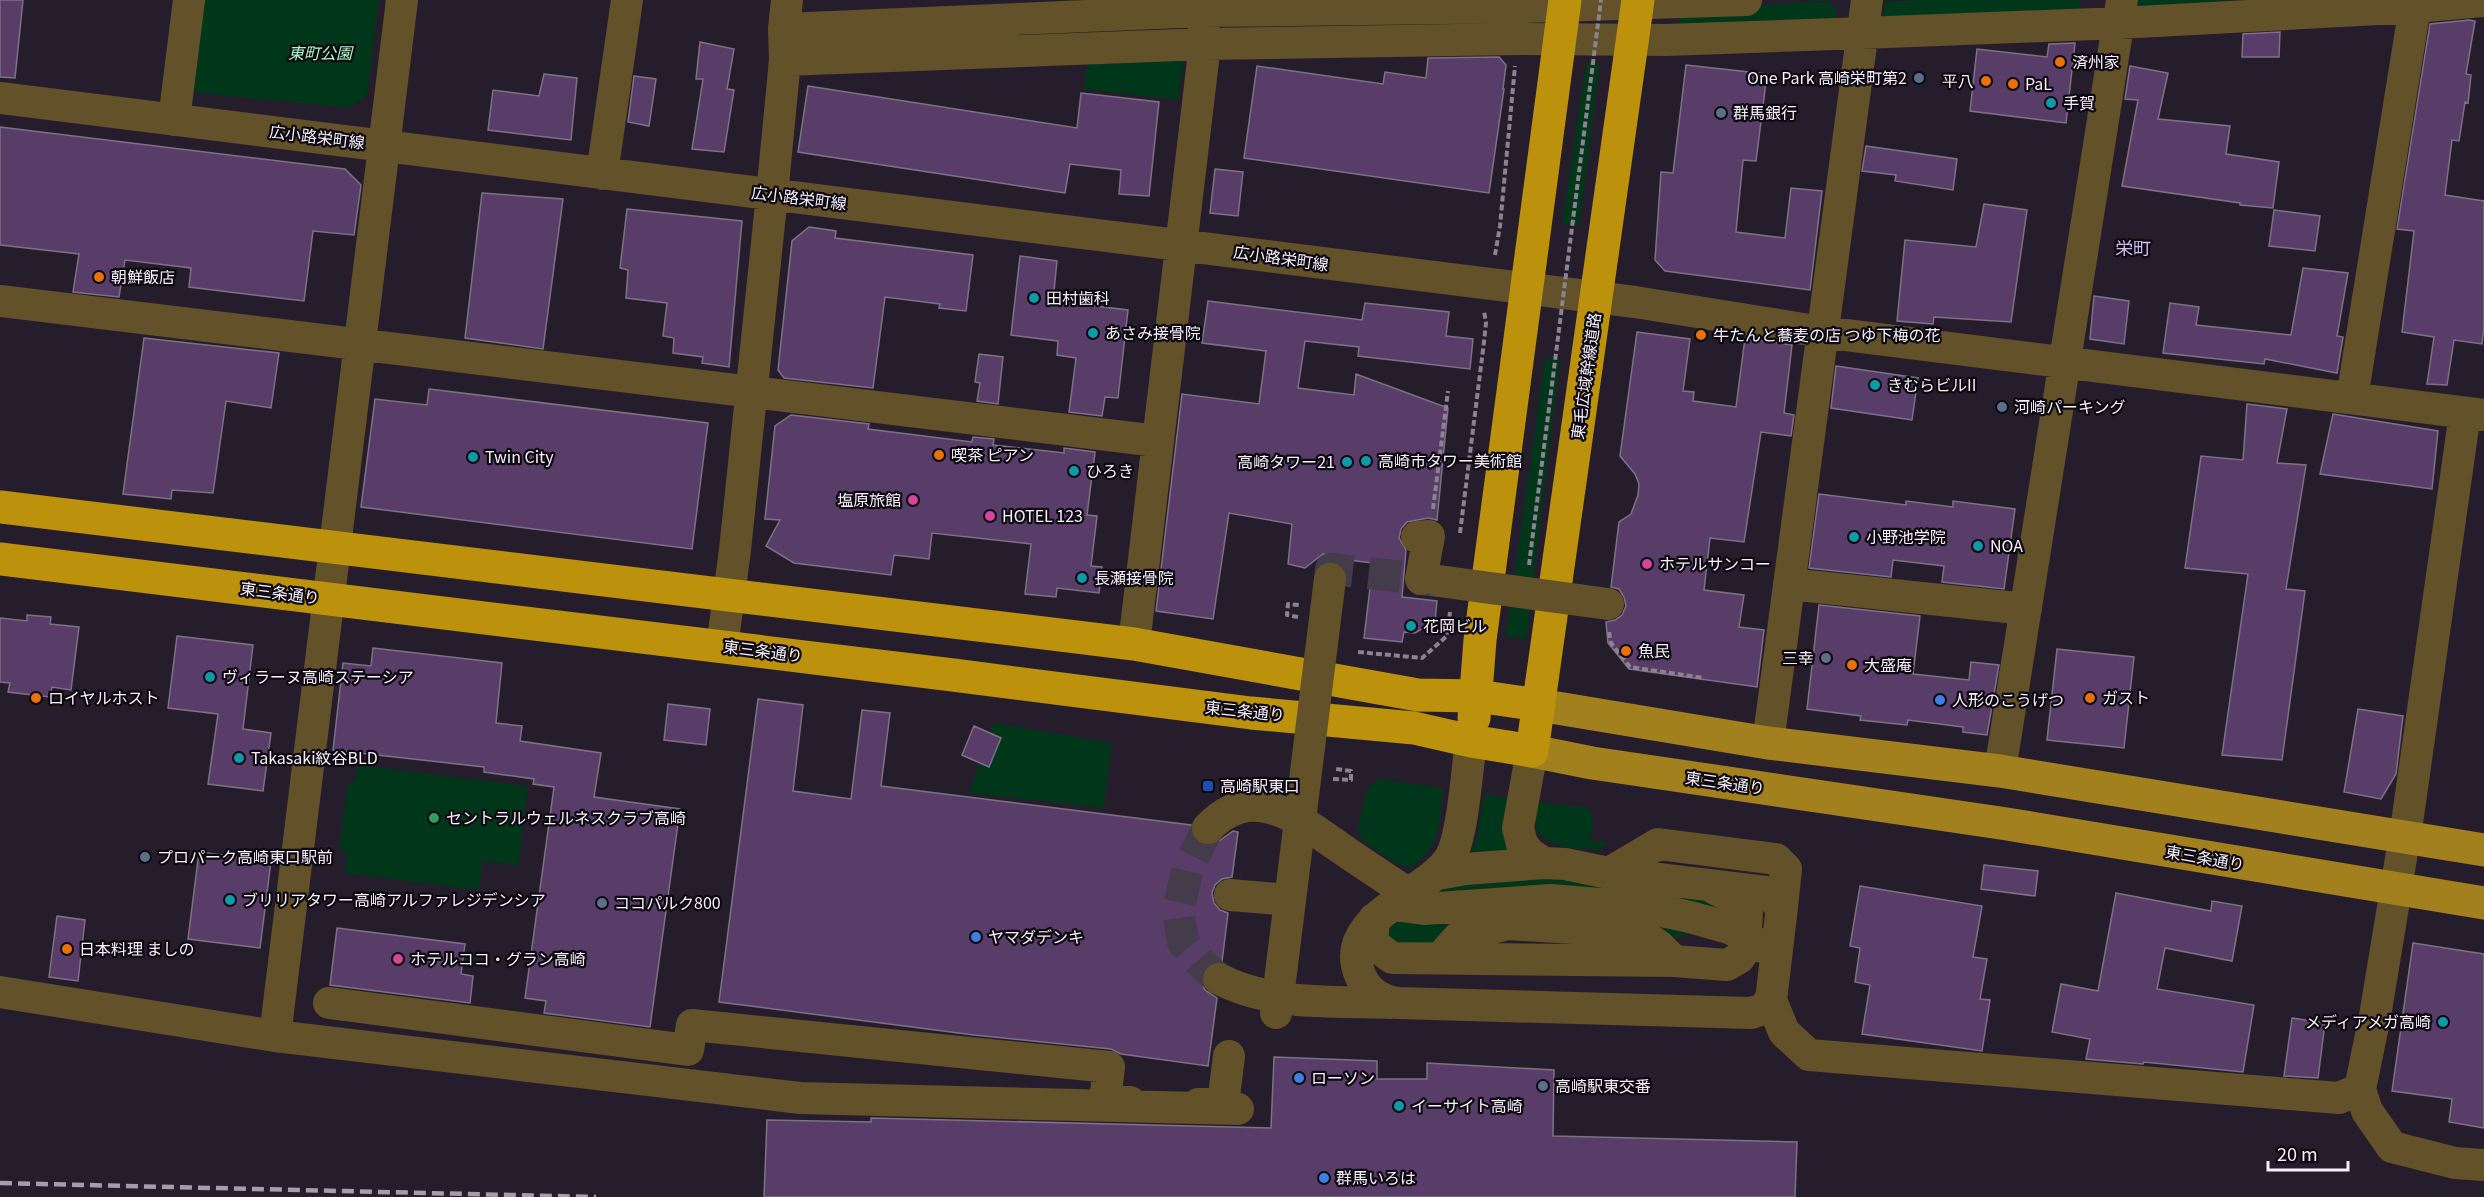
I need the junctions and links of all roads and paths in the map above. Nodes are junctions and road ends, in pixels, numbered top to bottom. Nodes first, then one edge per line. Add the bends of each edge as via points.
1 (189, 0) edge
2 (402, 0) edge
3 (627, 0) edge
4 (1601, 0) edge
5 (1746, 0) edge
6 (1867, 0) edge
7 (2484, 1) edge
8 (1638, 2) edge
9 (1565, 3) edge
10 (2416, 4) edge
11 (1202, 11) junction
12 (2120, 11) edge
13 (785, 14) edge
14 (1863, 33) junction
15 (1560, 39) junction
16 (1633, 39) junction
17 (1205, 44) junction
18 (784, 60) junction
19 (0, 98) edge
20 (174, 120) junction
21 (384, 146) junction
22 (602, 174) junction
23 (771, 195) junction
24 (1181, 244) junction
25 (1527, 290) junction
26 (1598, 298) junction
27 (0, 301) edge
28 (1822, 332) junction
29 (360, 343) junction
30 (2066, 364) junction
31 (1448, 391) dead end
32 (751, 392) junction
33 (2352, 398) junction
34 (2474, 414) edge
35 (1157, 441) junction
36 (0, 507) edge
37 (1461, 522) dead end
38 (1435, 539) junction
39 (334, 547) junction
40 (0, 559) edge
41 (1330, 579) dead end
42 (1789, 584) junction
43 (1437, 587) junction
44 (1526, 592) junction
45 (729, 595) junction
46 (328, 600) junction
47 (1608, 604) joint
48 (2026, 609) junction
49 (1134, 644) junction
50 (722, 646) junction
51 (1353, 651) dead end
52 (1422, 658) junction
53 (1421, 667) dead end
54 (1704, 678) dead end
55 (1477, 696) junction
56 (1539, 705) junction
57 (1471, 741) junction
58 (1768, 742) junction
59 (1532, 751) junction
60 (2000, 771) junction
61 (1208, 828) tunnel mouth
62 (2404, 838) junction
63 (2484, 850) edge
64 (1544, 863) junction
65 (1609, 873) junction
66 (1438, 874) junction
67 (1710, 886) junction
68 (2395, 890) junction
69 (1230, 895) dead end
70 (1289, 900) junction
71 (2484, 903) edge
72 (1392, 906) junction
73 (1782, 907) junction
74 (1746, 936) junction
75 (1441, 957) junction
76 (1776, 958) junction
77 (1674, 961) junction
78 (1219, 979) tunnel mouth
79 (0, 992) edge
80 (1771, 1000) junction
81 (329, 1003) dead end
82 (1398, 1003) junction
83 (1276, 1012) dead end
84 (276, 1036) junction
85 (1229, 1056) dead end
86 (2360, 1089) junction
87 (1238, 1109) dead end
88 (2484, 1165) edge

1 - 20 street
2 - 21 street
3 - 22 street
4 - 44 path, bridge
5 - 8 street
6 - 14 street
7 - 10 street
8 - 9 street
8 - 16 highway, 東毛広域幹線道路
9 - 11 street
9 - 15 highway
10 - 12 street
10 - 33 street
11 - 13 street
11 - 17 street
12 - 14 street
12 - 30 street
13 - 18 street
14 - 16 street
14 - 28 street
15 - 16 street
15 - 17 street
15 - 25 highway
16 - 26 highway, 東毛広域幹線道路
17 - 18 street
17 - 24 street
18 - 23 street
19 - 20 street, 広小路栄町線
20 - 21 street, 広小路栄町線
21 - 22 street, 広小路栄町線
21 - 29 street
22 - 23 street, 広小路栄町線
23 - 24 street, 広小路栄町線
23 - 32 street
24 - 25 street, 広小路栄町線
24 - 35 street
25 - 26 street, 広小路栄町線
25 - 55 highway via 1480,640
26 - 28 street, 広小路栄町線
26 - 56 highway, 東毛広域幹線道路
27 - 29 street
28 - 30 street, 広小路栄町線
28 - 42 street
29 - 32 street
29 - 39 street
30 - 33 street, 広小路栄町線
30 - 48 street
31 - 38 path
32 - 35 street
32 - 45 street
33 - 34 street, 広小路栄町線
34 - 62 street
35 - 49 street
36 - 39 highway
37 - 38 path
38 - 43 street
39 - 45 highway
39 - 46 street
40 - 46 highway, 東三条通り
41 - 70 street, bridge
42 - 48 street
42 - 58 street
43 - 44 street, bridge
43 - 52 path via 1447,636
44 - 47 street, bridge
45 - 49 highway
45 - 50 street
46 - 50 highway, 東三条通り
46 - 84 street
47 - 54 path via 1611,643 1630,667
48 - 60 street
49 - 55 highway via 1418,695
50 - 57 highway, 東三条通り via 1251,713 1414,728
51 - 52 path
52 - 53 path
55 - 56 highway
55 - 57 highway
56 - 58 main road
56 - 59 highway, 東毛広域幹線道路
57 - 59 highway, 東三条通り
57 - 66 street via 1458,836 1451,856
58 - 60 main road
59 - 64 street via 1518,828 1522,844
59 - 68 main road, 東三条通り via 2007,824
60 - 62 main road
61 - 72 street via 1216,819 1240,807 1260,806 1290,814
62 - 63 main road
62 - 68 street
64 - 65 street
64 - 66 street
65 - 67 street
65 - 73 street via 1658,844 1776,859 1786,869
66 - 72 street
67 - 73 street via 1766,892
67 - 74 street via 1736,899 1746,914
68 - 71 main road, 東三条通り
68 - 86 street
69 - 70 street
70 - 83 street, bridge
72 - 74 street via 1424,909 1551,900 1648,908
72 - 75 street via 1372,943 1392,958
72 - 82 street via 1361,937 1357,950 1359,972 1366,987 1377,997
73 - 76 street
74 - 76 street
74 - 77 street via 1744,951 1726,965
75 - 77 street
75 - 77 street via 1460,936 1508,924 1639,932
76 - 80 street
78 - 82 street via 1266,996
79 - 84 street
80 - 82 street via 1763,1009 1751,1013
80 - 86 street via 1784,1032 1809,1055 2338,1098
81 - 85 street via 688,1050 692,1025 1109,1067 1104,1101 1223,1104
84 - 87 street via 800,1098
86 - 88 street via 2367,1111 2392,1147 2455,1163

